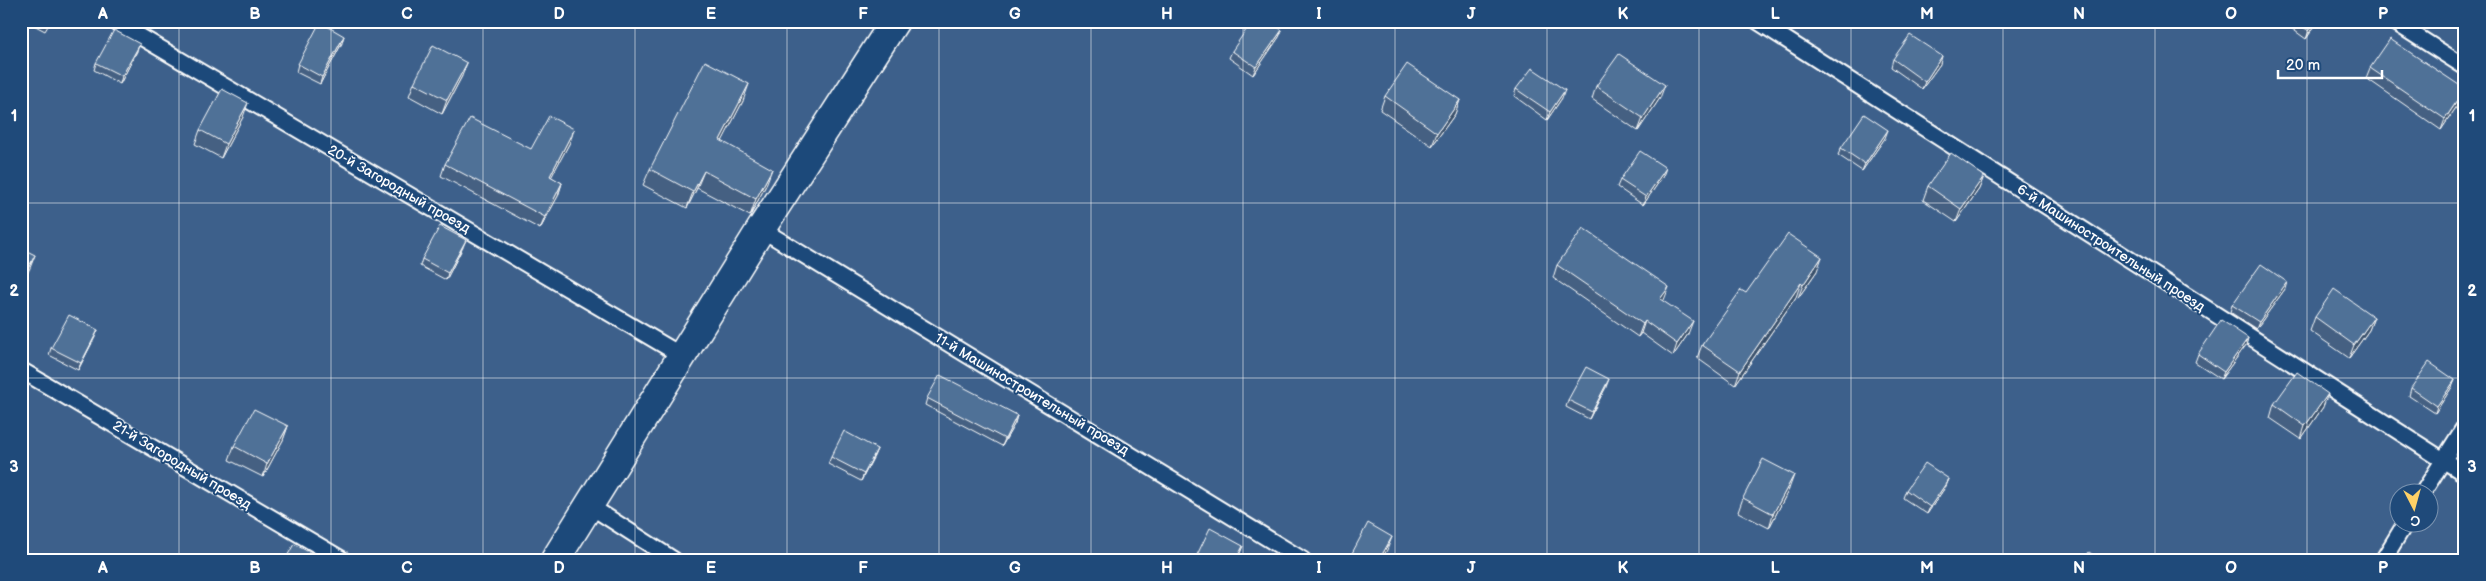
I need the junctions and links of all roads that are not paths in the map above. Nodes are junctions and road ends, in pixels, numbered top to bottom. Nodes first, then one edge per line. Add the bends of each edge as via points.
1 (114, 21) edge
2 (895, 21) edge
3 (1758, 21) edge
4 (2393, 21) edge
5 (2465, 67) edge
6 (761, 229) junction
7 (684, 357) junction
8 (21, 370) edge
9 (2465, 426) edge
10 (2442, 459) junction
11 (2465, 474) edge
12 (2428, 484) edge
13 (590, 506) junction
14 (2399, 534) edge
15 (343, 560) edge
16 (556, 560) edge
17 (674, 560) edge
18 (1302, 560) edge
19 (2384, 560) edge

1 - 7 lane, 20-й Загородный проезд
2 - 6 street
3 - 10 lane, 6-й Машиностроительный проезд
4 - 5 lane
6 - 7 street
6 - 18 lane, 11-й Машиностроительный проезд
7 - 13 street
8 - 15 lane, 21-й Загородный проезд
9 - 10 lane
10 - 11 lane, 6-й Машиностроительный проезд
10 - 12 lane
13 - 16 street
13 - 17 lane
14 - 19 lane

